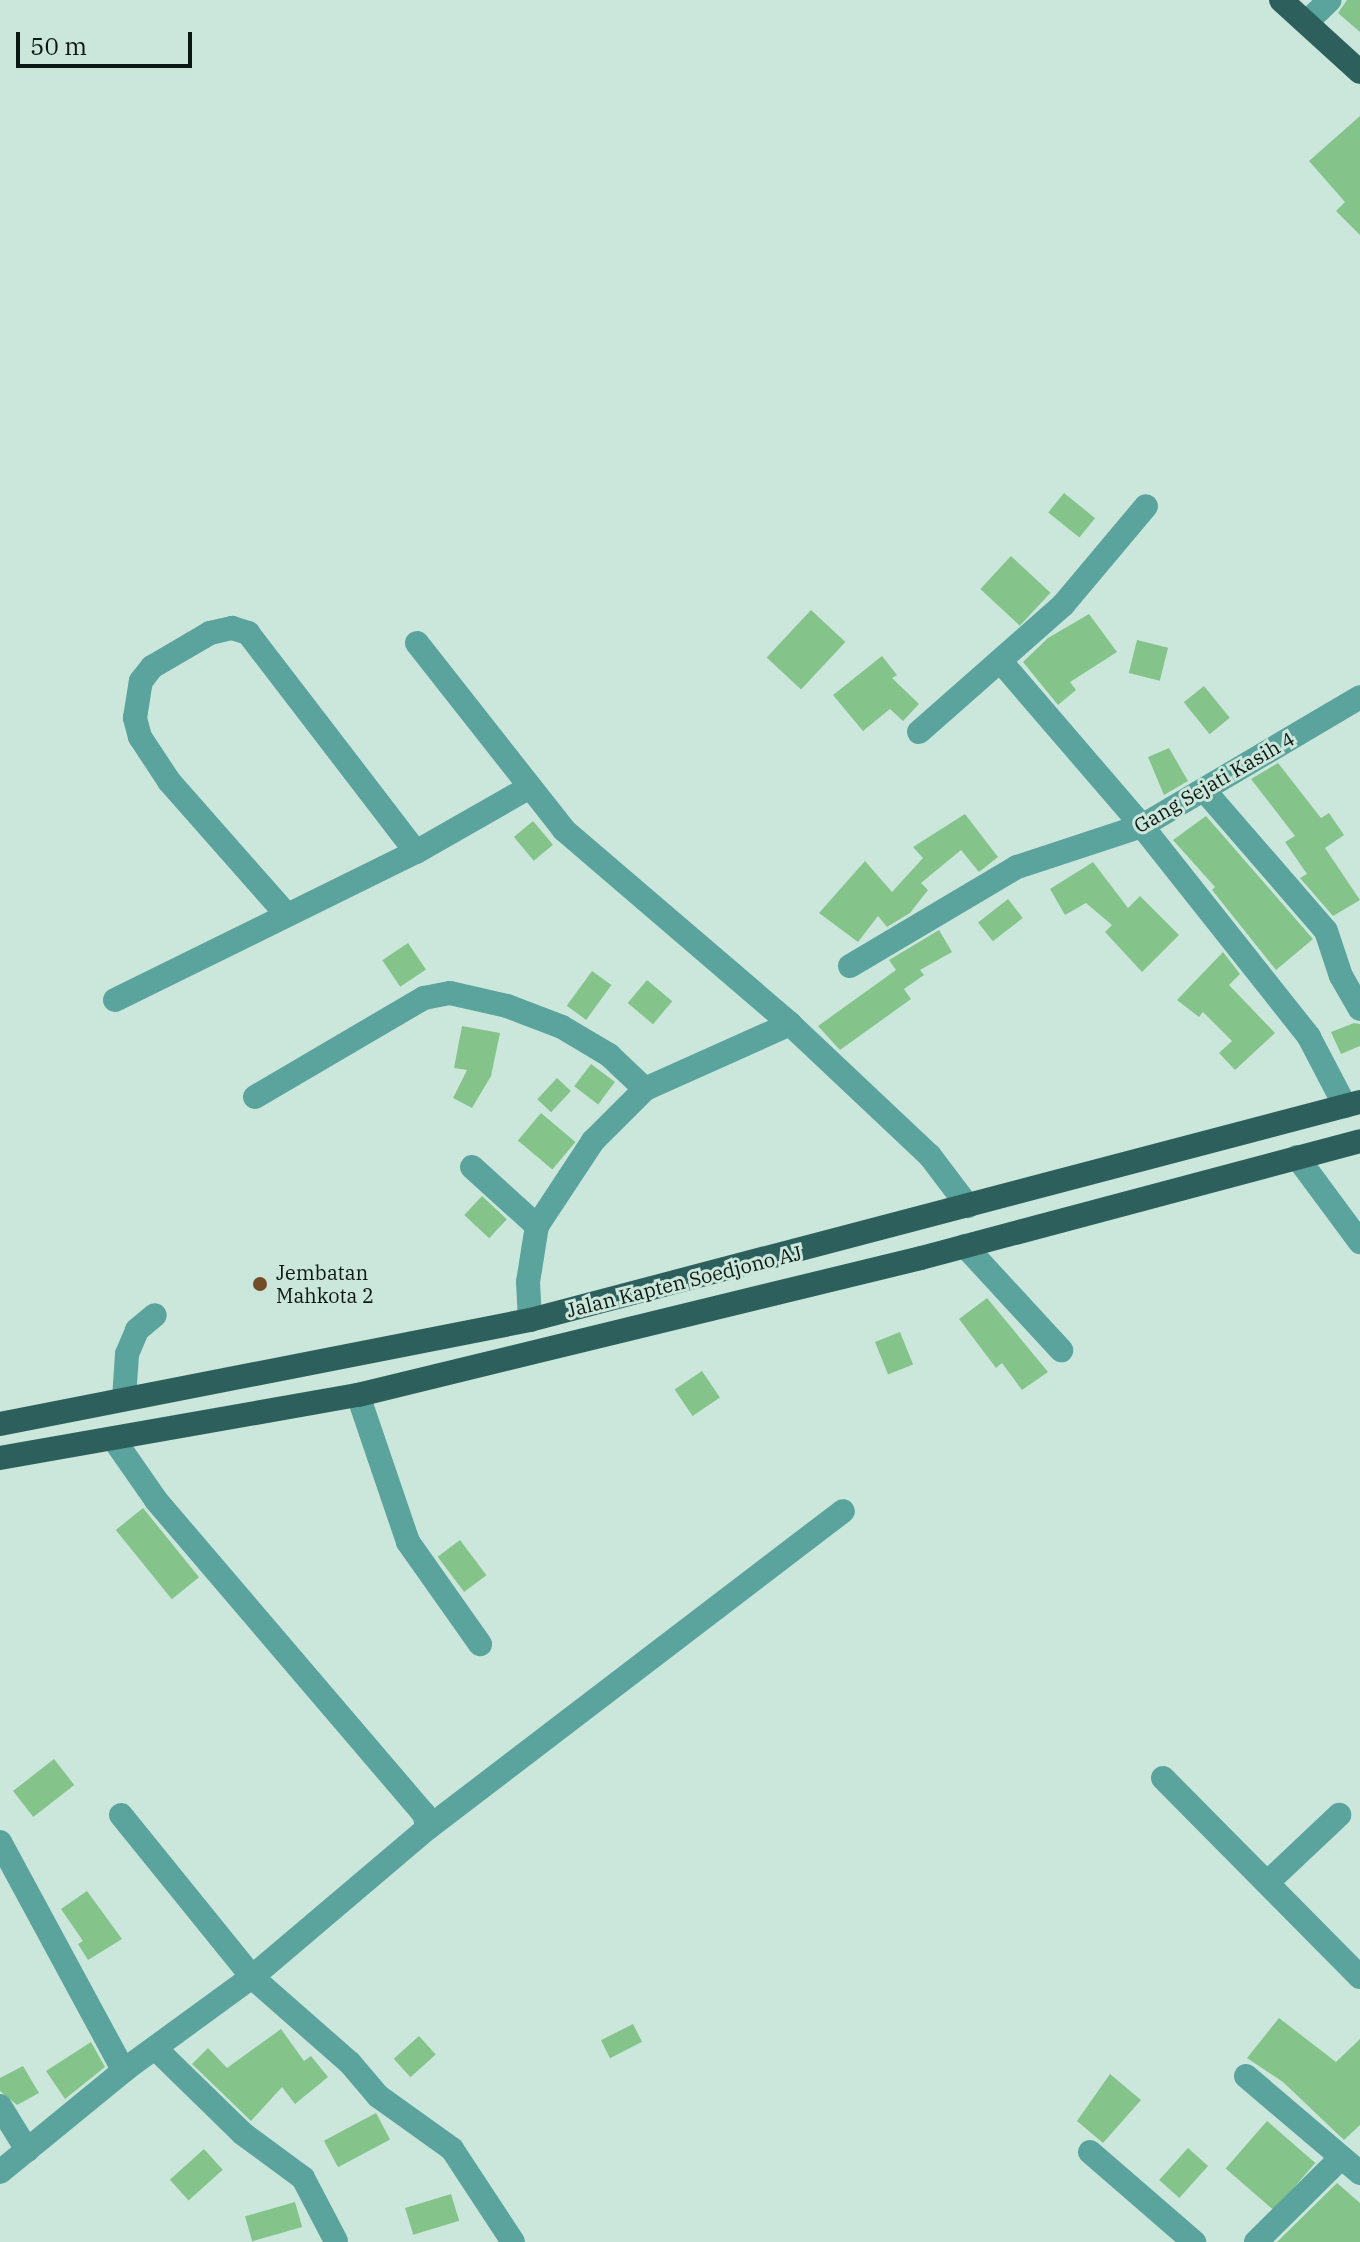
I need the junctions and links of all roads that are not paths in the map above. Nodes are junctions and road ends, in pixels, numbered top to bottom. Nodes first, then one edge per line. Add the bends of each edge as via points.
1 (1281, 0) edge
2 (1330, 0) edge
3 (1308, 21) junction
4 (1360, 72) edge
5 (1146, 506) dead end
6 (417, 643) dead end
7 (1002, 663) junction
8 (1360, 697) edge
9 (919, 732) dead end
10 (528, 788) junction
11 (1204, 790) junction
12 (1142, 826) junction
13 (416, 852) junction
14 (287, 915) junction
15 (850, 966) dead end
16 (115, 1000) dead end
17 (1360, 1009) edge
18 (790, 1024) junction
19 (645, 1089) junction
20 (255, 1097) dead end
21 (1352, 1104) edge
22 (1360, 1141) edge
23 (1297, 1157) junction
24 (472, 1167) dead end
25 (968, 1206) junction
26 (909, 1222) junction
27 (537, 1226) junction
28 (1360, 1242) edge
29 (965, 1246) junction
30 (921, 1258) junction
31 (155, 1315) dead end
32 (530, 1320) junction
33 (1061, 1350) dead end
34 (358, 1395) junction
35 (124, 1399) junction
36 (0, 1424) edge
37 (115, 1441) junction
38 (0, 1458) edge
39 (843, 1511) dead end
40 (480, 1644) dead end
41 (1163, 1778) dead end
42 (121, 1815) dead end
43 (1339, 1815) dead end
44 (428, 1828) junction
45 (0, 1842) edge
46 (1268, 1882) junction
47 (1358, 1975) edge
48 (252, 1977) junction
49 (155, 2048) junction
50 (124, 2071) junction
51 (1246, 2076) dead end
52 (0, 2106) edge
53 (27, 2150) junction
54 (1090, 2152) dead end
55 (1350, 2165) edge
56 (0, 2172) edge
57 (336, 2241) edge
58 (513, 2242) edge
59 (1194, 2242) edge
60 (1256, 2242) edge

1 - 3 main road
2 - 3 street
3 - 4 main road
5 - 7 street via 1063,605
6 - 10 street
7 - 9 street
7 - 12 street
8 - 11 street, Gang Sejati Kasih 4
10 - 13 street
10 - 18 street via 597,860
11 - 12 street, Gang Sejati Kasih 4
11 - 17 street via 1326,931 1341,976
12 - 15 street, Gang Sejati Kasih 4 via 1017,867
12 - 21 street via 1309,1037
13 - 14 street
13 - 14 street via 248,633 232,628 210,633 152,667 141,681 135,718 140,737 169,781
14 - 16 street
18 - 19 street
18 - 25 street via 930,1156
19 - 20 street via 599,1047 562,1027 450,993 424,998
19 - 27 street via 593,1141
21 - 25 main road, Jalan Kapten Soedjono AJ
22 - 23 main road, Jalan Kapten Soedjono AJ
23 - 28 street
23 - 29 main road, Jalan Kapten Soedjono AJ
24 - 27 street
25 - 26 main road, Jalan Kapten Soedjono AJ
26 - 30 main road
26 - 32 main road, Jalan Kapten Soedjono AJ
27 - 32 street via 528,1282
29 - 30 main road, Jalan Kapten Soedjono AJ
29 - 33 street
30 - 34 main road, Jalan Kapten Soedjono AJ
31 - 35 street via 137,1330 127,1354
32 - 35 main road, Jalan Kapten Soedjono AJ
34 - 37 main road, Jalan Kapten Soedjono AJ
34 - 40 street via 402,1531
35 - 36 main road, Jalan Kapten Soedjono AJ
37 - 38 main road, Jalan Kapten Soedjono AJ
37 - 44 street via 156,1500 424,1814
39 - 44 street
41 - 46 street
42 - 48 street
43 - 46 street
44 - 48 street
45 - 50 street
46 - 47 street
48 - 49 street
48 - 58 street via 350,2063 378,2096 452,2149
49 - 50 street
49 - 57 street via 242,2133 303,2178
50 - 53 street
51 - 55 street
52 - 53 street
53 - 56 street
54 - 59 street
55 - 60 street

